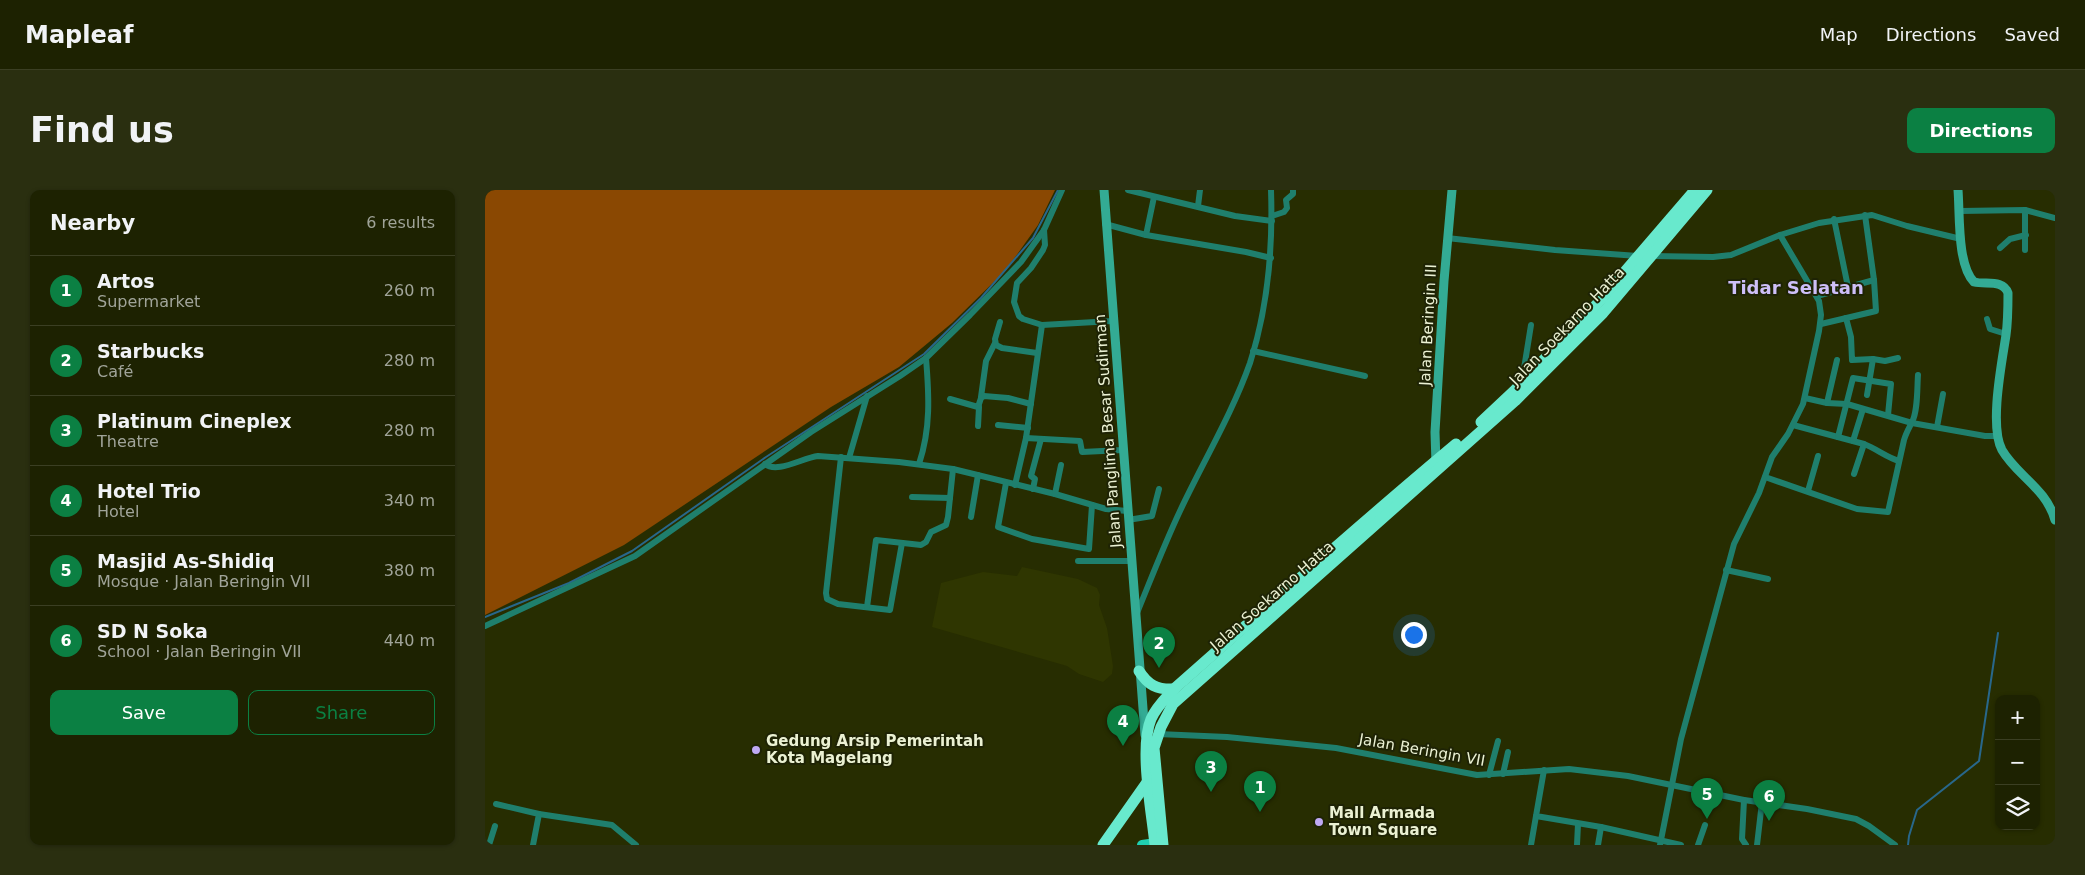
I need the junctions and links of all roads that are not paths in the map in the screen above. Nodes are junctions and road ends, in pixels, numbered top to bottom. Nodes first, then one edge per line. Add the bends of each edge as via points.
1 (1062, 190) edge
2 (1104, 190) edge
3 (1128, 190) edge
4 (1200, 190) edge
5 (1271, 190) edge
6 (1293, 190) edge
7 (1452, 190) edge
8 (1695, 190) edge
9 (1707, 190) edge
10 (1958, 190) edge
11 (1137, 191) edge
12 (1154, 197) junction
13 (1198, 206) junction
14 (2025, 210) junction
15 (1960, 211) junction
16 (1865, 215) junction
17 (1272, 218) junction
18 (2055, 218) edge
19 (1834, 220) junction
20 (1105, 224) junction
21 (1044, 230) junction
22 (1147, 235) junction
23 (1780, 235) junction
24 (2026, 235) junction
25 (1447, 238) junction
26 (1961, 239) junction
27 (2000, 248) dead end
28 (2025, 250) dead end
29 (1640, 256) junction
30 (1652, 256) junction
31 (1271, 258) junction
32 (1874, 280) junction
33 (1848, 287) junction
34 (1817, 296) junction
35 (1846, 318) junction
36 (1987, 319) dead end
37 (1113, 320) junction
38 (1000, 322) dead end
39 (1821, 324) junction
40 (1042, 325) junction
41 (1531, 325) dead end
42 (2006, 334) junction
43 (995, 343) junction
44 (1253, 351) junction
45 (1037, 353) junction
46 (926, 358) junction
47 (1898, 358) dead end
48 (1873, 359) junction
49 (1837, 360) dead end
50 (1918, 375) dead end
51 (1365, 376) dead end
52 (1870, 380) junction
53 (1522, 382) junction
54 (1943, 394) dead end
55 (1867, 395) dead end
56 (867, 396) junction
57 (981, 397) junction
58 (1805, 398) junction
59 (950, 399) dead end
60 (1827, 403) junction
61 (1031, 404) junction
62 (1847, 404) junction
63 (979, 407) junction
64 (1863, 409) junction
65 (1888, 415) junction
66 (1912, 423) junction
67 (998, 425) dead end
68 (1793, 425) junction
69 (978, 426) dead end
70 (1937, 427) junction
71 (1028, 428) junction
72 (1998, 436) junction
73 (1838, 437) junction
74 (1026, 438) junction
75 (1041, 439) junction
76 (1853, 441) junction
77 (1864, 444) junction
78 (1123, 450) junction
79 (1818, 456) dead end
80 (841, 457) junction
81 (849, 458) junction
82 (1899, 461) junction
83 (765, 464) junction
84 (919, 464) junction
85 (1061, 465) dead end
86 (1436, 466) junction
87 (953, 469) junction
88 (1854, 474) dead end
89 (978, 475) junction
90 (1765, 476) junction
91 (1006, 483) junction
92 (1015, 485) junction
93 (1033, 489) junction
94 (1159, 489) dead end
95 (1808, 491) junction
96 (1055, 494) junction
97 (912, 497) dead end
98 (950, 498) junction
99 (1092, 505) junction
100 (1128, 516) junction
101 (971, 517) dead end
102 (2055, 520) edge
103 (902, 543) junction
104 (1078, 561) dead end
105 (1131, 561) junction
106 (1726, 570) junction
107 (1768, 579) dead end
108 (1277, 605) junction
109 (867, 607) junction
110 (1135, 616) junction
111 (485, 626) edge
112 (1139, 671) junction
113 (1174, 689) junction
114 (1142, 696) junction
115 (1173, 704) junction
116 (1157, 708) junction
117 (1150, 720) junction
118 (1151, 733) junction
119 (1498, 741) dead end
120 (1150, 747) junction
121 (1508, 752) dead end
122 (1544, 770) junction
123 (1503, 774) junction
124 (1489, 775) junction
125 (1148, 781) junction
126 (1672, 784) junction
127 (1744, 800) junction
128 (1761, 802) junction
129 (496, 804) dead end
130 (539, 814) junction
131 (1536, 816) junction
132 (1579, 824) junction
133 (1705, 825) dead end
134 (495, 826) dead end
135 (1601, 827) junction
136 (1663, 842) edge
137 (1159, 844) edge
138 (489, 845) edge
139 (533, 845) edge
140 (636, 845) edge
141 (1103, 845) edge
142 (1142, 845) edge
143 (1531, 845) edge
144 (1577, 845) edge
145 (1598, 845) edge
146 (1681, 845) edge
147 (1698, 845) edge
148 (1746, 845) edge
149 (1757, 845) edge
150 (1895, 845) edge

1 - 21 street
2 - 20 street, Jalan Panglima Besar Sudirman
3 - 11 street
4 - 13 street
5 - 17 street
6 - 17 street via 1286,200 1284,212
7 - 25 street, Jalan Beringin III
8 - 29 highway, Jalan Soekarno Hatta
9 - 30 highway, Jalan Soekarno Hatta
10 - 15 street
11 - 12 street
12 - 13 street
12 - 22 street
13 - 17 street via 1235,216
14 - 15 street
14 - 18 street
14 - 24 street
15 - 26 street
16 - 19 street
16 - 26 street via 1877,215
16 - 32 street
17 - 31 street
19 - 23 street
19 - 33 street
20 - 22 street
20 - 37 street, Jalan Panglima Besar Sudirman
21 - 40 street via 1043,250 1017,283 1014,302 1015,311 1023,319
21 - 46 street via 1021,262
22 - 31 street
23 - 30 street via 1731,255
23 - 34 street
24 - 27 street via 2012,238
24 - 28 street
25 - 29 street
25 - 86 street, Jalan Beringin III
26 - 42 street via 1966,270 1971,278 1978,283 2003,284 2008,290
29 - 53 highway, Jalan Soekarno Hatta
30 - 86 highway, Jalan Soekarno Hatta via 1603,314 1497,419
31 - 44 street
32 - 33 street
32 - 35 street via 1877,311
33 - 34 street
34 - 39 street
35 - 39 street
35 - 48 street via 1851,337 1851,360
36 - 42 street via 1990,329
37 - 40 street
37 - 78 street, Jalan Panglima Besar Sudirman
38 - 43 street
39 - 58 street
40 - 45 street
41 - 53 street
42 - 72 street via 1999,376
43 - 45 street via 1002,348
43 - 57 street via 986,361
44 - 51 street
44 - 110 street via 1244,379 1179,513
45 - 61 street
46 - 56 street
46 - 84 street via 929,416
47 - 48 street
48 - 52 street
49 - 60 street
50 - 66 street
52 - 55 street
52 - 62 street via 1853,378
52 - 65 street via 1892,385
53 - 86 highway, Jalan Soekarno Hatta
54 - 70 street
56 - 81 street
56 - 83 street
57 - 61 street via 1007,398
57 - 63 street
58 - 60 street
58 - 68 street
59 - 63 street
60 - 62 street
61 - 71 street
62 - 64 street
62 - 73 street
63 - 69 street
64 - 65 street
64 - 76 street
65 - 66 street
66 - 70 street
66 - 82 street via 1907,428
67 - 71 street
68 - 73 street
68 - 90 street via 1772,457
70 - 72 street
71 - 74 street
72 - 102 street via 2004,453 2046,500
73 - 76 street
74 - 75 street
74 - 92 street
75 - 78 street via 1080,441 1083,452
75 - 93 street via 1031,476 1035,479
76 - 77 street
77 - 82 street
77 - 88 street
78 - 100 street, Jalan Panglima Besar Sudirman
79 - 95 street
80 - 81 street
80 - 83 street via 807,457 777,468
80 - 109 street via 827,599 834,603
81 - 84 street
82 - 95 street via 1888,512 1857,509
83 - 111 street via 635,556
84 - 87 street
85 - 96 street
86 - 108 highway, Jalan Soekarno Hatta via 1378,508
87 - 89 street
87 - 98 street
89 - 91 street
89 - 101 street
90 - 95 street
90 - 106 street via 1741,526
91 - 92 street
91 - 99 street via 999,528 1038,541 1089,549
92 - 93 street
93 - 96 street
94 - 100 street via 1152,516
96 - 99 street
97 - 98 street
98 - 103 street via 945,525 931,532 921,545
99 - 100 street
100 - 105 street, Jalan Panglima Besar Sudirman
103 - 109 street via 890,610
103 - 109 street via 876,540
104 - 105 street
105 - 110 street, Jalan Panglima Besar Sudirman
106 - 107 street
106 - 126 street
108 - 113 highway, Jalan Soekarno Hatta
108 - 115 highway, Jalan Soekarno Hatta
110 - 112 street, Jalan Panglima Besar Sudirman
112 - 113 highway via 1151,686
112 - 114 street, Jalan Panglima Besar Sudirman
113 - 116 highway, Jalan Soekarno Hatta
114 - 116 street
114 - 117 street
114 - 118 street
115 - 116 street via 1162,710
115 - 118 highway
116 - 117 highway, Jalan Soekarno Hatta
117 - 118 highway
118 - 120 highway
118 - 124 street, Jalan Beringin VII via 1336,748
119 - 124 street
120 - 125 highway
120 - 137 highway
121 - 123 street
122 - 123 street, Jalan Beringin VII
122 - 126 street, Jalan Beringin VII via 1587,770
122 - 131 street
123 - 124 street, Jalan Beringin VII
125 - 137 highway
125 - 141 highway
126 - 127 street, Jalan Beringin VII
126 - 136 street
127 - 128 street, Jalan Beringin VII
127 - 148 street via 1743,839
128 - 149 street
128 - 150 street, Jalan Beringin VII via 1856,820
129 - 130 street
130 - 139 street
130 - 140 street via 612,826
131 - 132 street
131 - 143 street
132 - 135 street
132 - 144 street
133 - 147 street
134 - 138 street
135 - 136 street
135 - 145 street
136 - 146 street
137 - 142 main road

